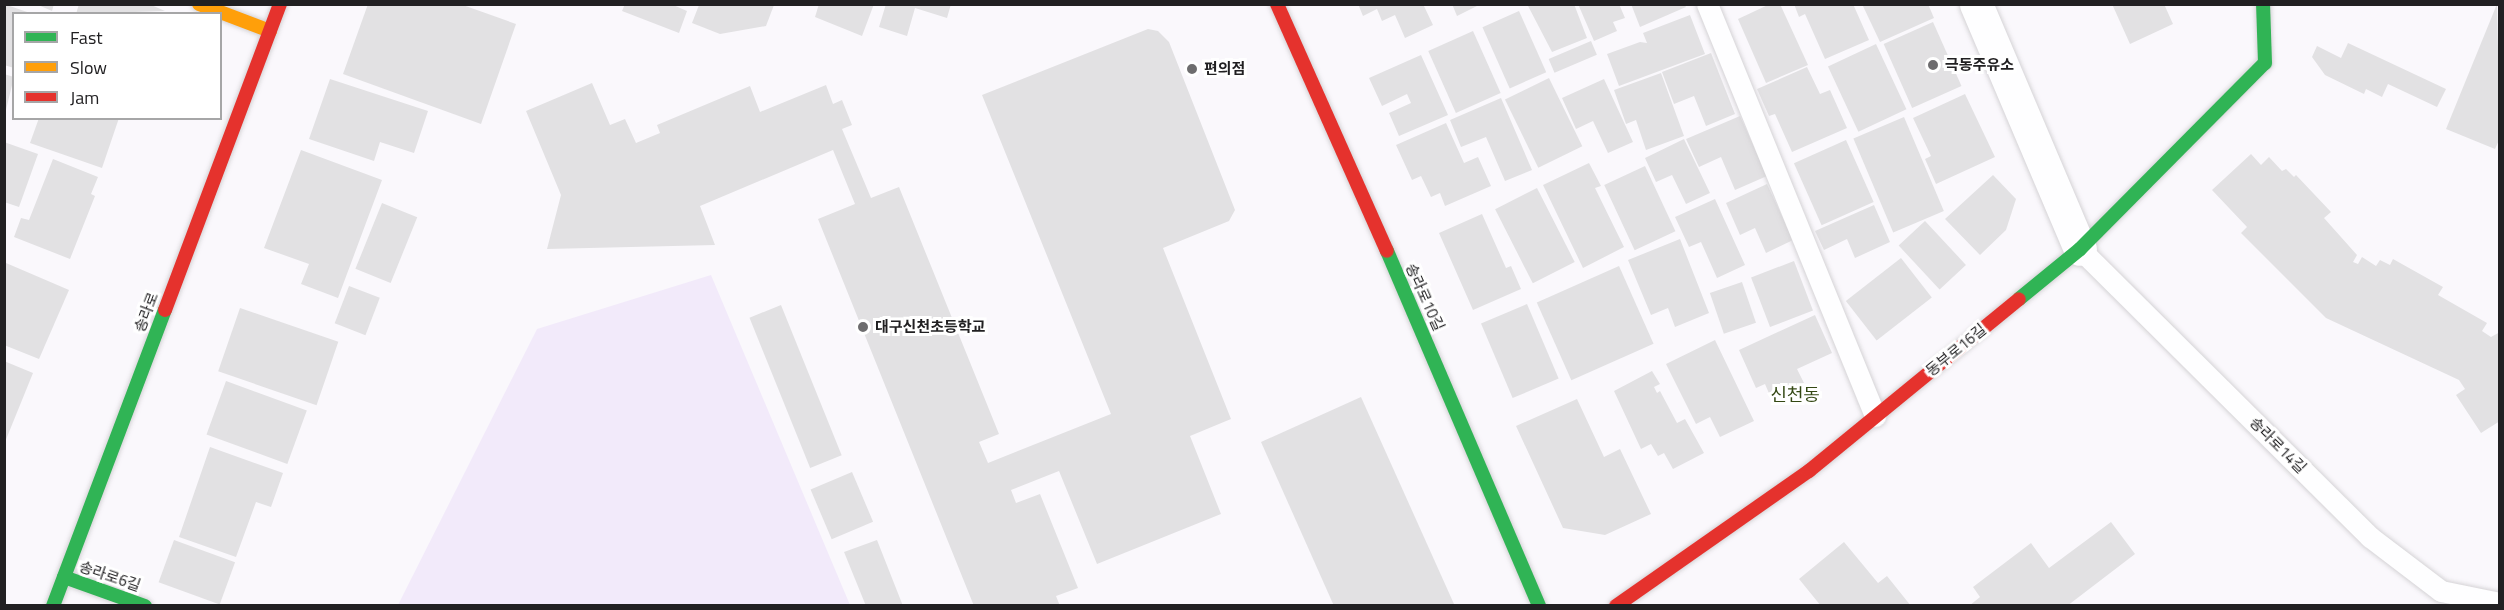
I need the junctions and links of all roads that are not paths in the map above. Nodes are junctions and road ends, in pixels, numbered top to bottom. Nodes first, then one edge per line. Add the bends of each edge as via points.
1 (199, 4) edge
2 (280, 4) edge
3 (1276, 4) edge
4 (1707, 4) edge
5 (1976, 4) edge
6 (2263, 4) edge
7 (220, 12) edge
8 (222, 13) edge
9 (270, 31) junction
10 (2080, 249) junction
11 (1875, 416) junction
12 (64, 577) junction
13 (2499, 603) edge
14 (53, 606) edge
15 (145, 606) edge
16 (1539, 606) edge
17 (1616, 606) edge

1 - 7 street
2 - 9 street, 송라로
3 - 16 street, 송라로10길 via 1471,440
4 - 11 lane
5 - 10 street
6 - 10 street, 동부로16길 via 2265,63
8 - 9 street
9 - 12 street, 송라로
10 - 11 street, 동부로16길
10 - 13 lane, 송라로14길 via 2370,537 2441,591
11 - 17 street, 동부로16길 via 1809,471
12 - 14 street, 송라로
12 - 15 street, 송라로6길

